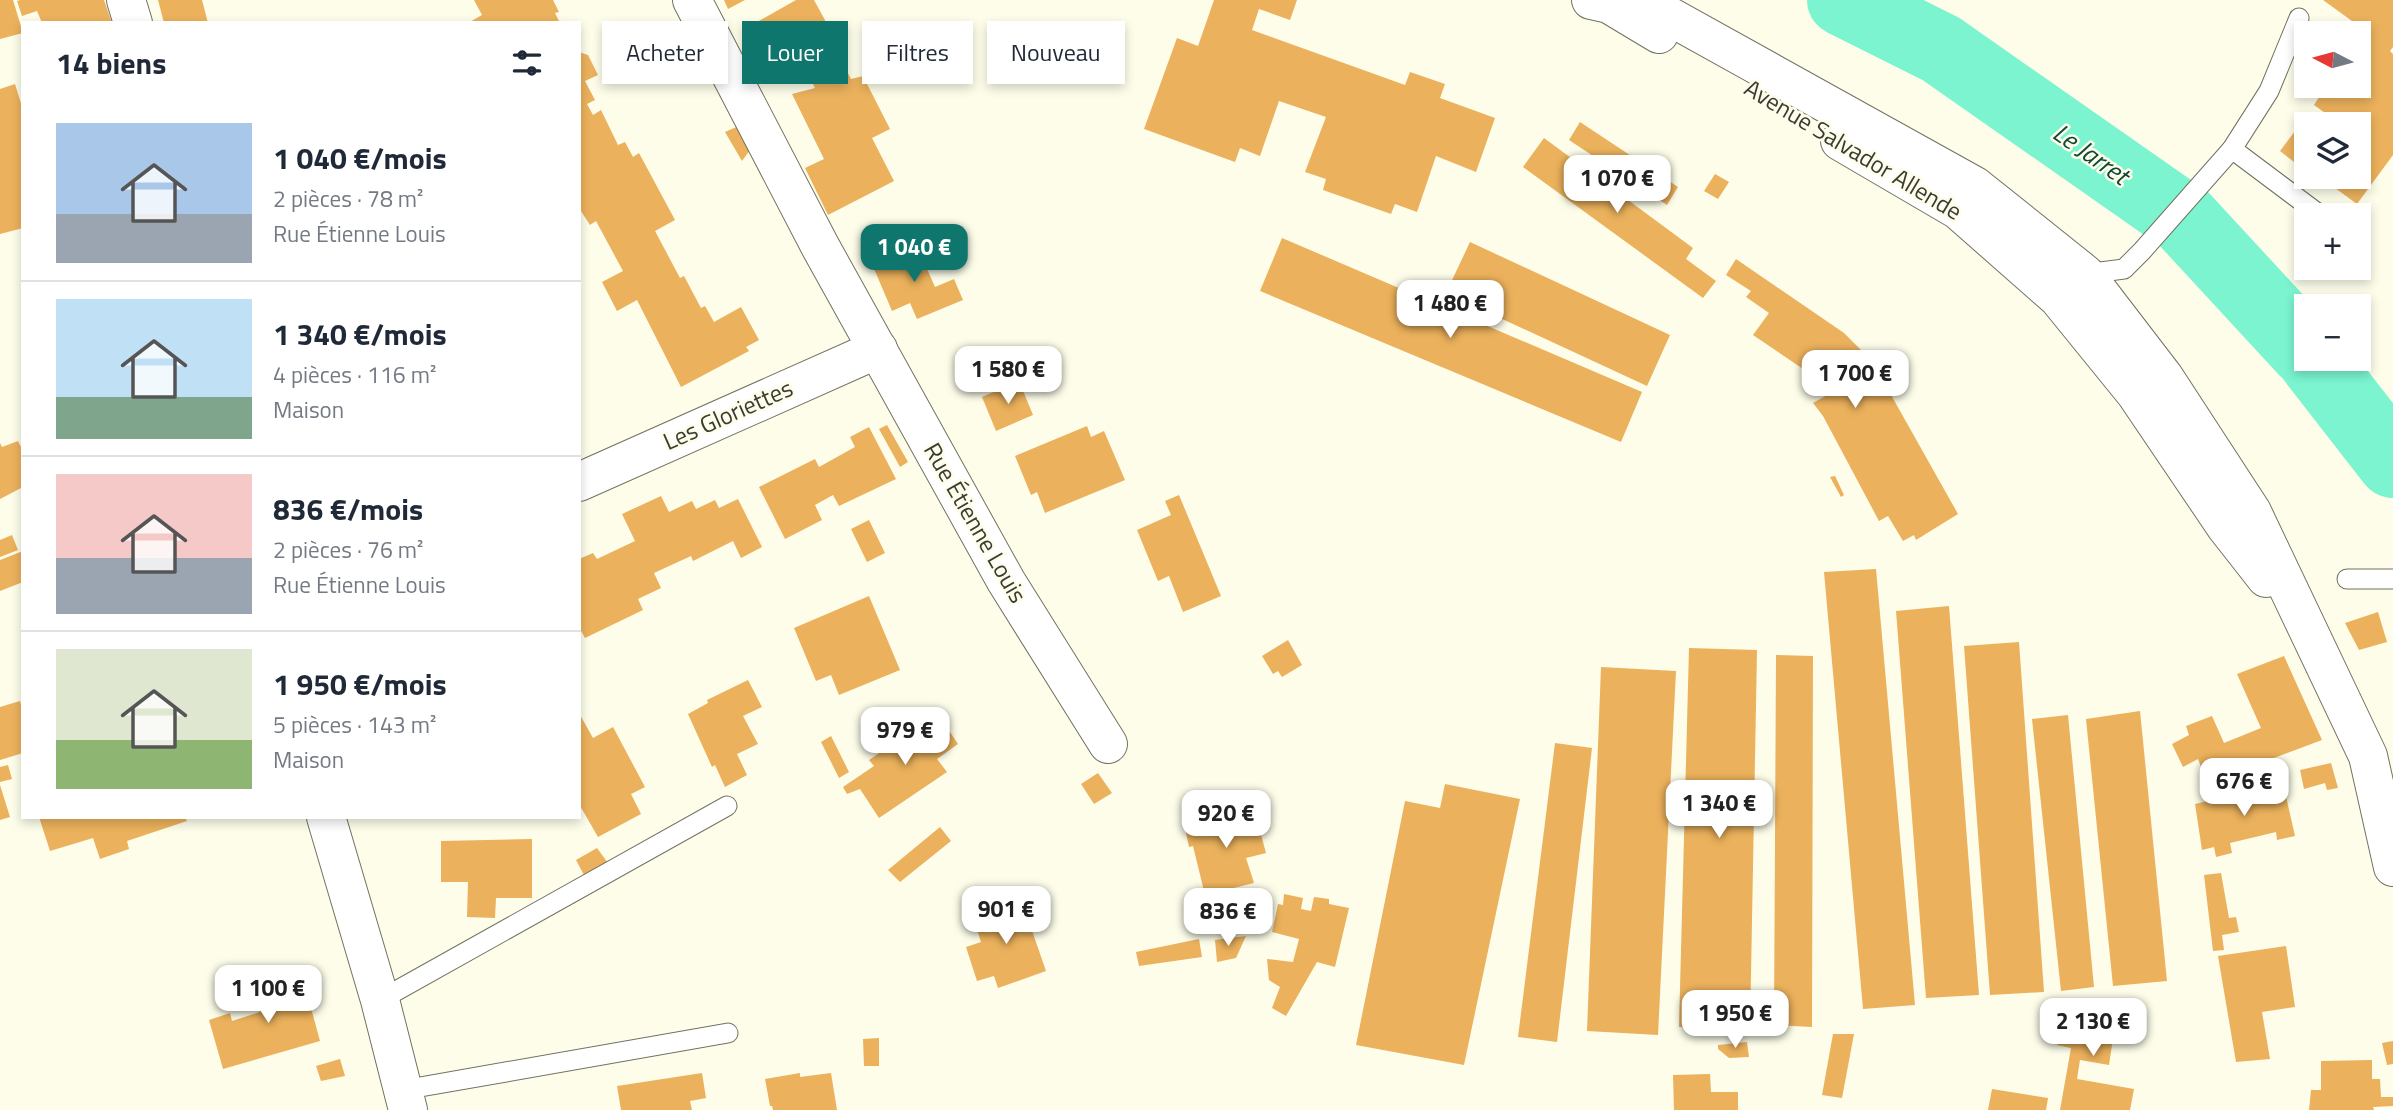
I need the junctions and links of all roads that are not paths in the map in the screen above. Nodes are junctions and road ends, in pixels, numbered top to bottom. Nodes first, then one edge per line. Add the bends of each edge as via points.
1 (125, 0) edge
2 (692, 0) edge
3 (1591, 0) edge
4 (1640, 0) edge
5 (2299, 18) dead end
6 (132, 21) edge
7 (2232, 149) junction
8 (2304, 203) edge
9 (2085, 274) junction
10 (878, 349) junction
11 (581, 481) edge
12 (2347, 579) dead end
13 (2393, 579) edge
14 (2315, 640) junction
15 (1108, 744) dead end
16 (727, 806) dead end
17 (327, 819) edge
18 (2393, 867) edge
19 (380, 1000) junction
20 (728, 1033) dead end
21 (405, 1100) edge

1 - 6 main road
2 - 10 main road, Rue Étienne Louis
3 - 14 main road, Avenue Salvador Allende via 1609,4 1958,210 2058,298 2136,394 2226,527
4 - 9 main road, Avenue Salvador Allende via 1975,186
5 - 7 lane via 2269,91
7 - 8 lane
7 - 9 lane via 2124,269
9 - 14 main road, Avenue Salvador Allende via 2164,377 2252,512
10 - 11 main road, Les Gloriettes
10 - 15 main road, Rue Étienne Louis via 1006,581
12 - 13 lane
14 - 18 main road, Avenue Salvador Allende via 2368,756
16 - 19 lane
17 - 19 main road
19 - 21 main road
20 - 21 lane

